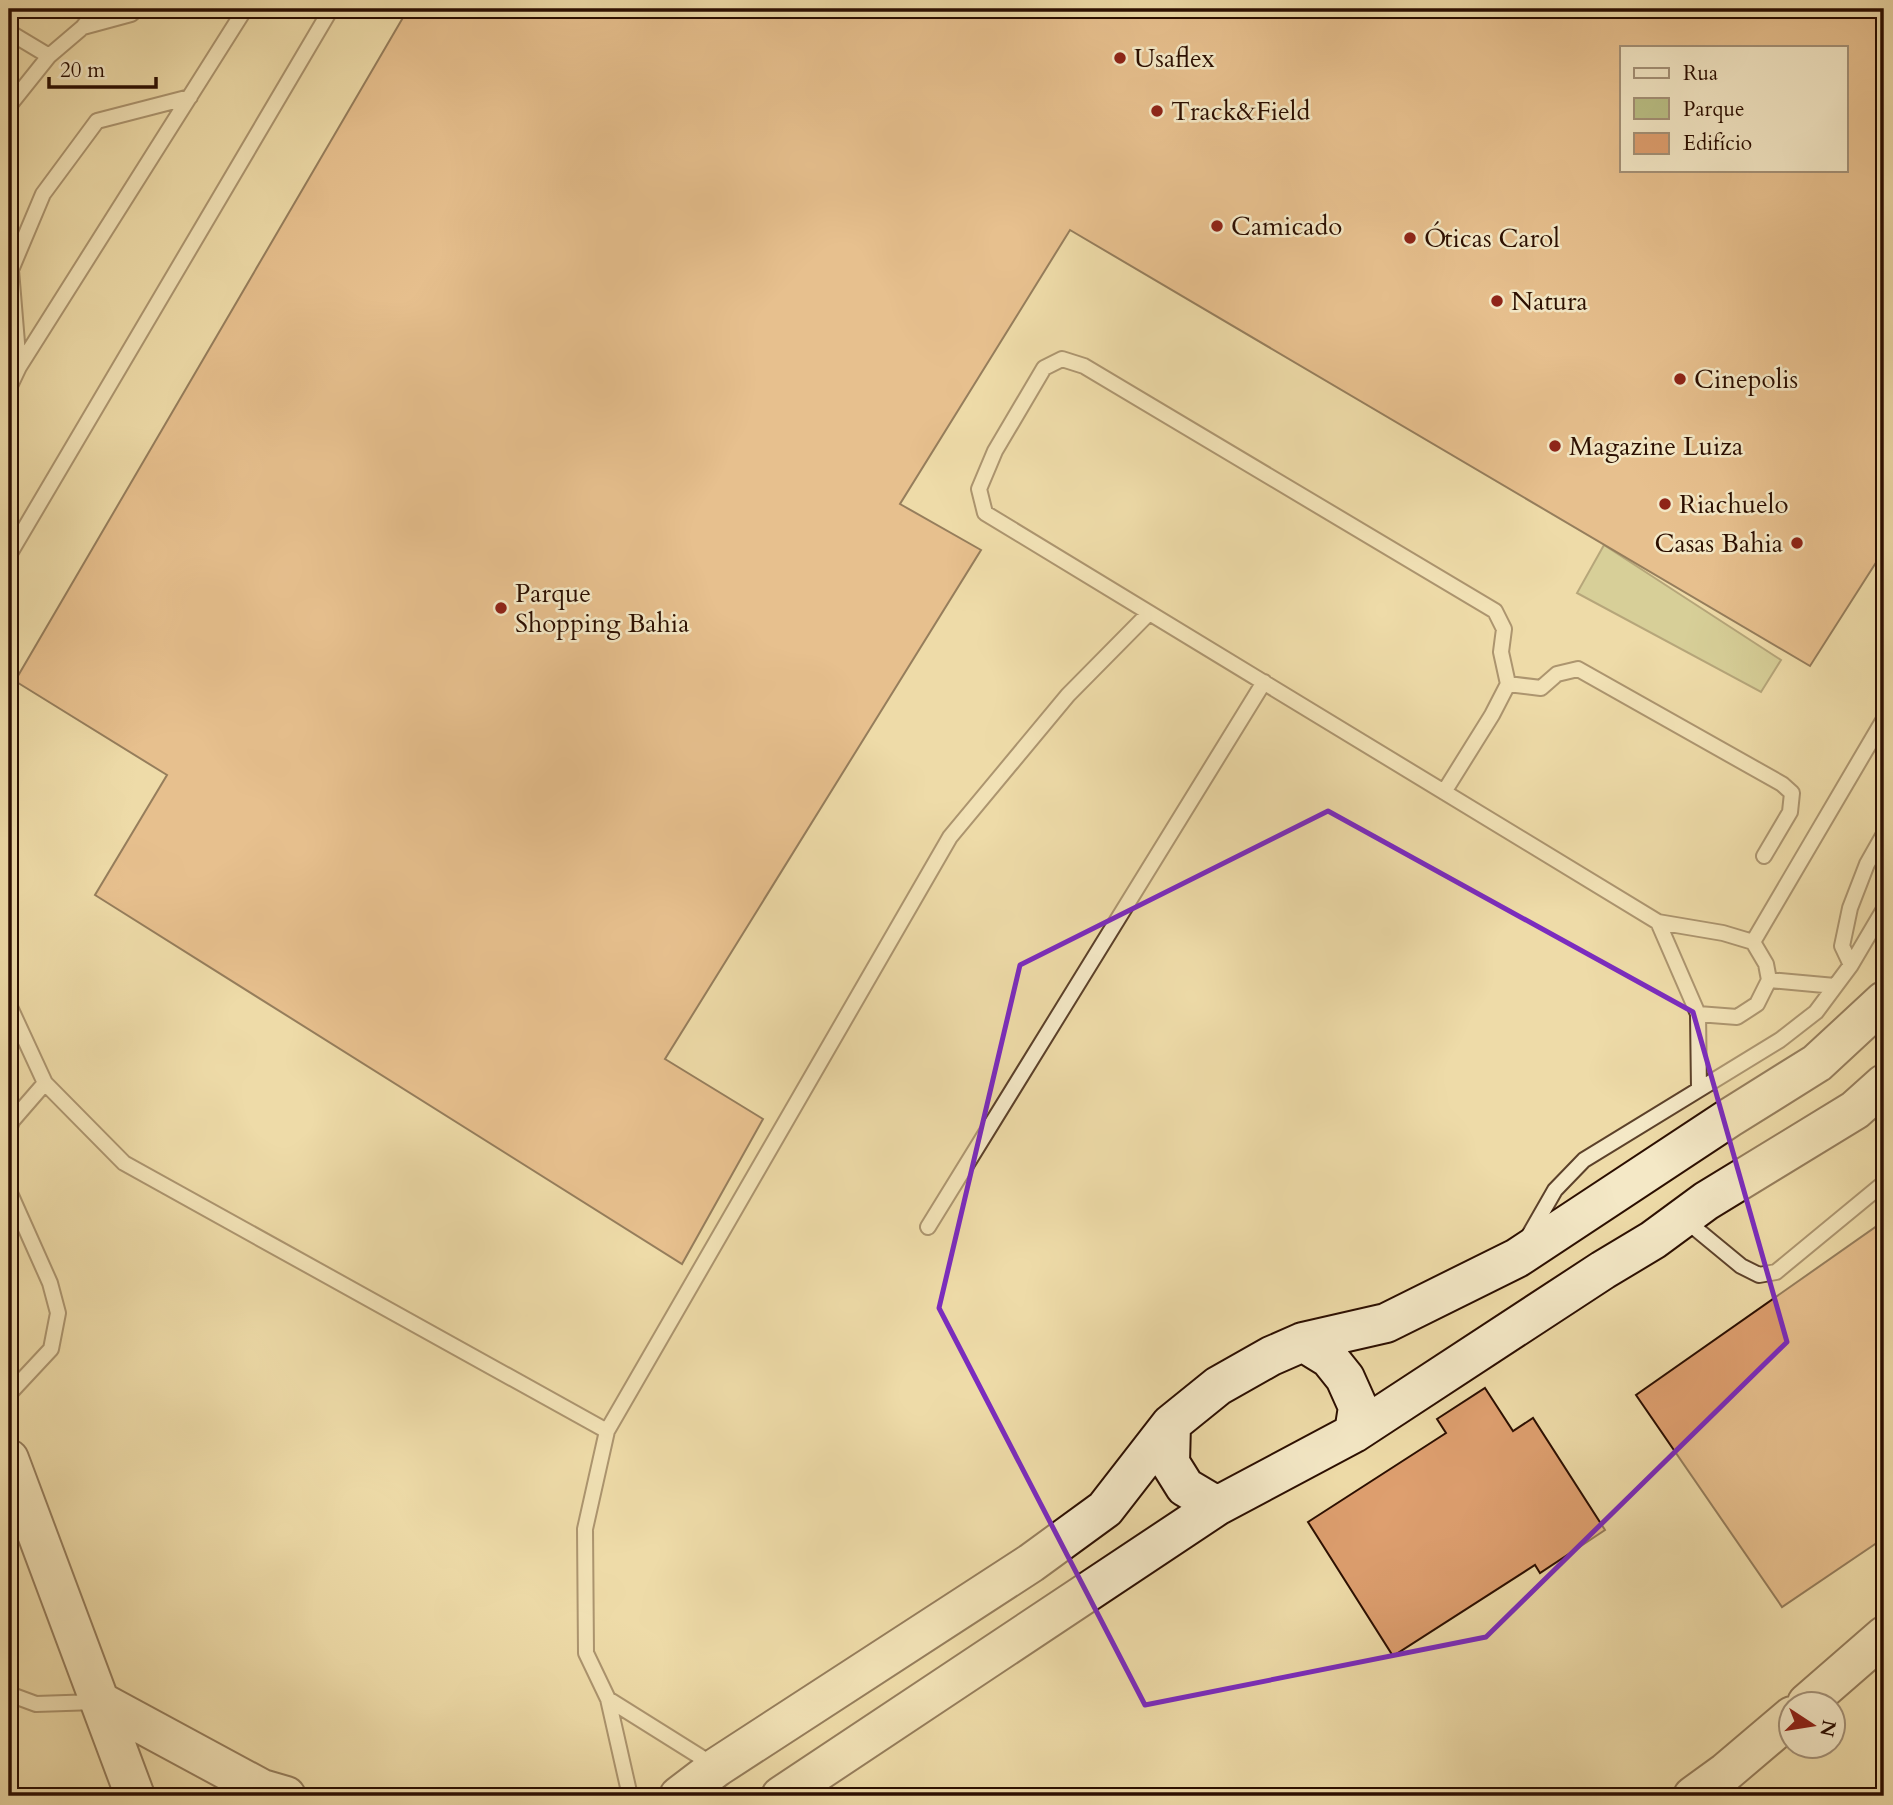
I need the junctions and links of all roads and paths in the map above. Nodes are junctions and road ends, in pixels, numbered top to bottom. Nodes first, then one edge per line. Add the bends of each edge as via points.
1 (13, 9) edge
2 (97, 9) edge
3 (137, 9) edge
4 (245, 9) edge
5 (331, 9) edge
6 (9, 16) edge
7 (83, 27) junction
8 (9, 32) edge
9 (49, 56) junction
10 (190, 97) junction
11 (9, 106) edge
12 (19, 367) junction
13 (9, 388) edge
14 (9, 555) edge
15 (1149, 613) junction
16 (1264, 682) junction
17 (1508, 684) junction
18 (1884, 719) edge
19 (1444, 792) junction
20 (1884, 834) edge
21 (1764, 856) dead end
22 (1884, 909) edge
23 (1658, 922) junction
24 (1753, 942) junction
25 (1851, 965) junction
26 (1769, 981) junction
27 (1835, 986) junction
28 (1884, 1001) edge
29 (9, 1005) edge
30 (1698, 1014) junction
31 (45, 1083) junction
32 (1884, 1084) edge
33 (1699, 1089) junction
34 (9, 1130) edge
35 (1884, 1183) edge
36 (9, 1191) edge
37 (1683, 1218) junction
38 (928, 1227) dead end
39 (1517, 1258) junction
40 (1303, 1342) junction
41 (9, 1394) edge
42 (1171, 1424) junction
43 (607, 1431) junction
44 (1354, 1433) junction
45 (9, 1459) edge
46 (1217, 1506) junction
47 (1884, 1636) edge
48 (1823, 1689) edge
49 (9, 1694) edge
50 (608, 1699) junction
51 (101, 1702) junction
52 (1778, 1727) edge
53 (717, 1767) junction
54 (263, 1794) edge
55 (135, 1796) edge
56 (630, 1796) edge
57 (679, 1796) edge
58 (781, 1796) edge
59 (1693, 1796) edge

1 - 6 lane
2 - 7 lane
3 - 7 lane
4 - 10 lane
5 - 14 lane
7 - 9 lane
8 - 9 lane
9 - 11 lane
10 - 12 lane
10 - 12 lane via 97,121 43,194 11,271
12 - 13 lane
15 - 16 lane
15 - 17 lane via 985,513 979,489 995,451 1044,368 1062,359 1084,366 1495,611 1504,629 1501,652
15 - 43 lane via 1068,695 950,837
16 - 19 lane
16 - 38 lane
17 - 19 lane
17 - 21 lane via 1541,688 1557,674 1578,669 1782,784 1792,793 1790,812
18 - 24 lane
19 - 23 lane
20 - 25 lane via 1850,908 1842,946
22 - 25 lane
23 - 24 lane
23 - 30 lane
24 - 26 lane via 1766,964
25 - 27 lane
26 - 27 lane
26 - 30 lane via 1757,1004 1737,1017
27 - 33 lane via 1816,1012 1789,1033
28 - 39 street via 1816,1063
29 - 31 lane
30 - 33 lane
31 - 34 lane
31 - 43 lane via 124,1163
32 - 37 street via 1855,1110
33 - 39 lane via 1584,1160 1555,1190
35 - 37 lane via 1776,1272 1759,1275 1741,1266
36 - 41 lane via 50,1283 58,1313 51,1349
37 - 44 street
39 - 40 street via 1386,1323
40 - 42 street via 1218,1386
40 - 44 street via 1329,1358 1345,1378 1358,1407
42 - 46 street via 1170,1463 1185,1487
42 - 53 street via 1105,1509 1031,1563
43 - 50 lane via 585,1529 586,1653
44 - 46 street
45 - 51 street
46 - 58 street
47 - 48 street
49 - 51 lane via 36,1704
50 - 53 lane
50 - 56 lane
51 - 54 street
51 - 55 street
52 - 59 street
53 - 57 street

